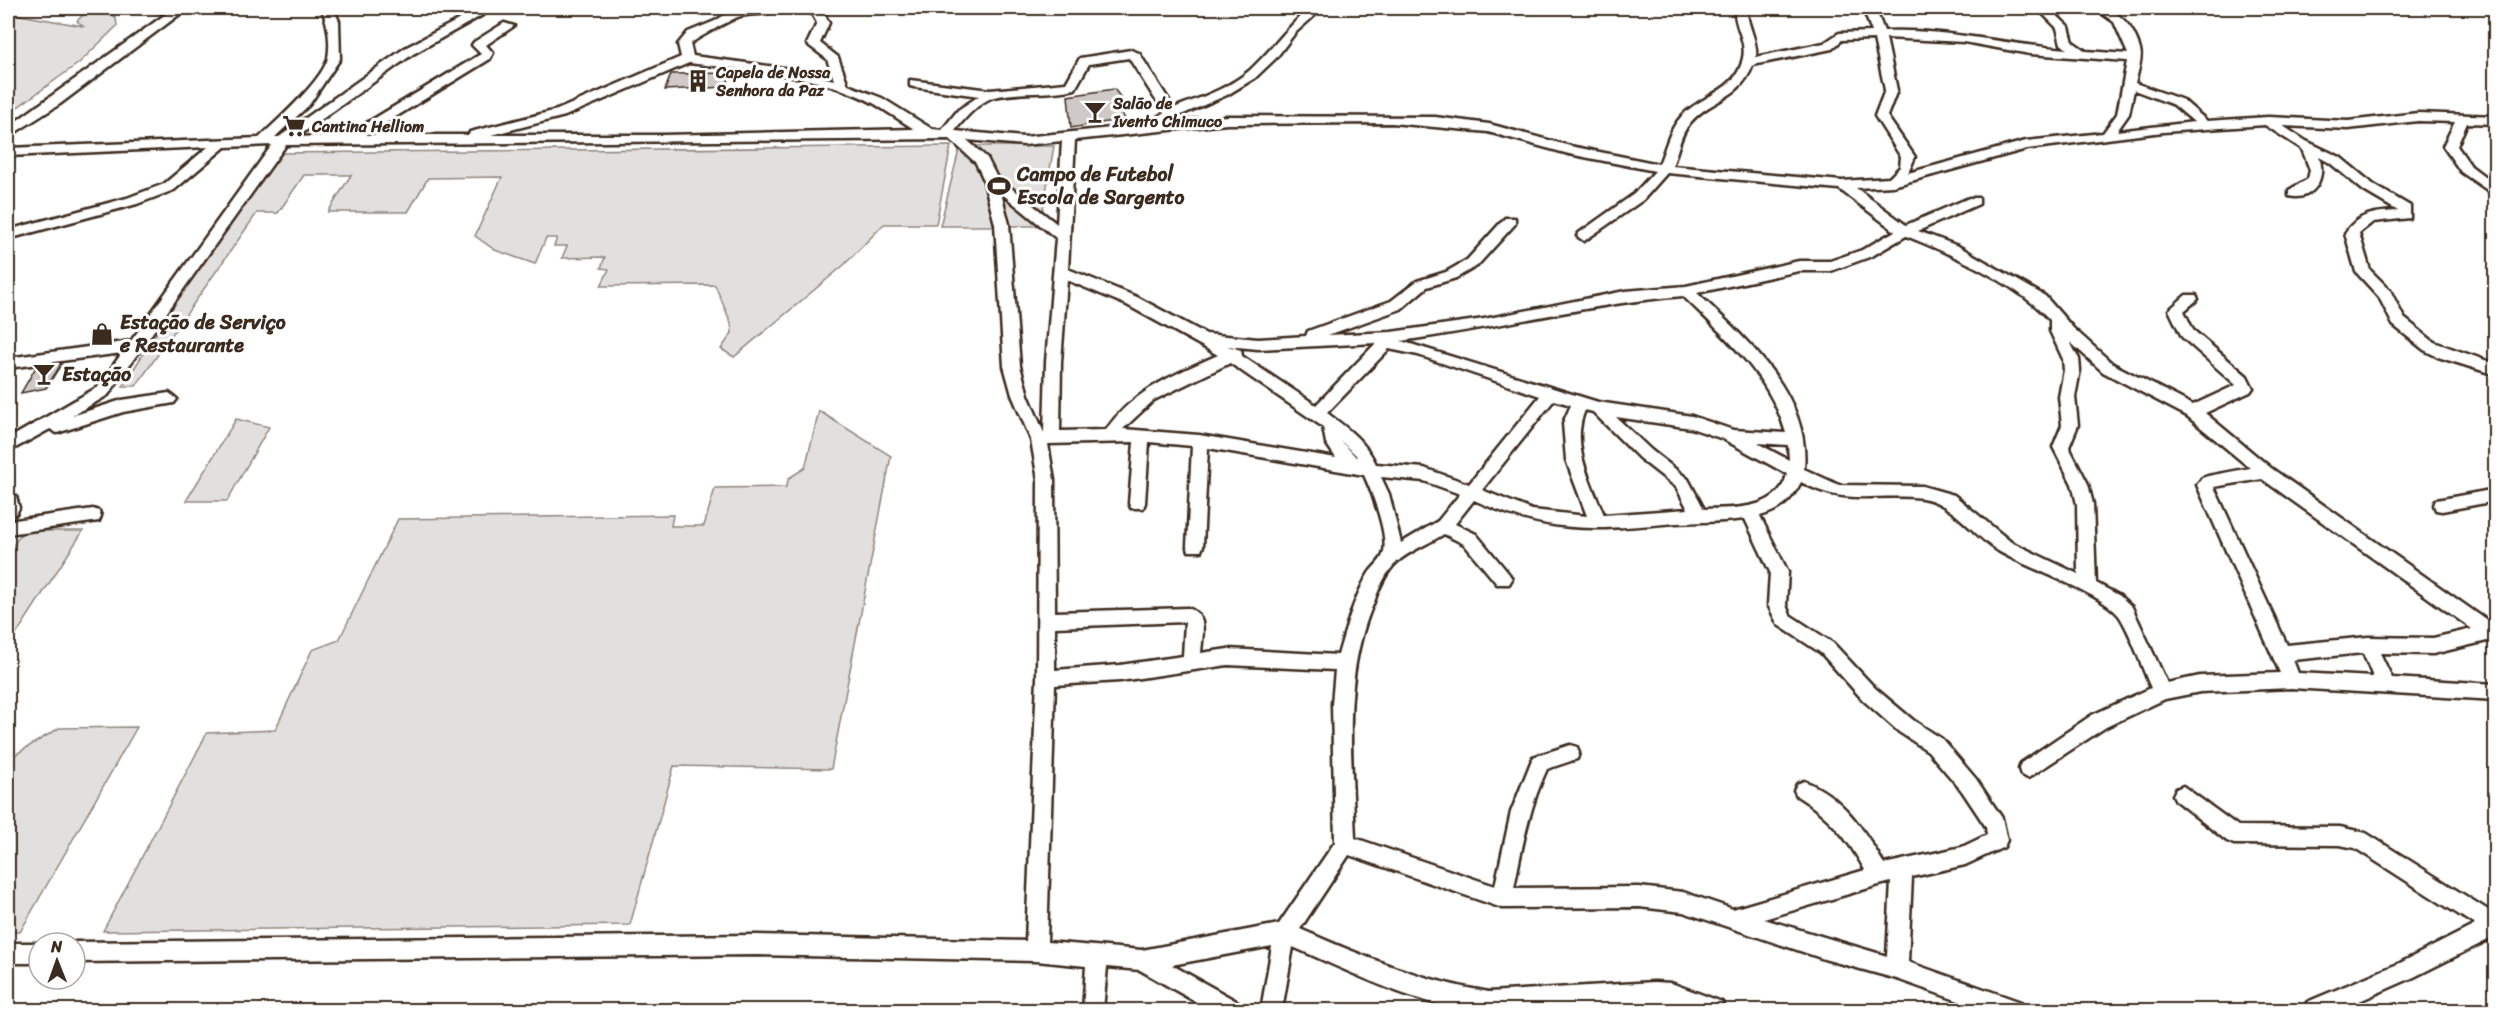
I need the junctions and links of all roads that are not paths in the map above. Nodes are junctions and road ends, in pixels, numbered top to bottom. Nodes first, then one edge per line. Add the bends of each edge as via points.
1 (153, 8) edge
2 (327, 8) edge
3 (489, 8) edge
4 (773, 8) edge
5 (815, 8) edge
6 (1317, 8) edge
7 (1740, 8) edge
8 (1869, 8) edge
9 (2043, 8) edge
10 (2100, 8) edge
11 (179, 10) edge
12 (508, 26) dead end
13 (1877, 36) junction
14 (2081, 52) junction
15 (2134, 58) junction
16 (688, 59) junction
17 (1749, 62) junction
18 (914, 83) dead end
19 (2128, 85) junction
20 (843, 88) junction
21 (990, 94) junction
22 (1171, 114) junction
23 (2463, 118) junction
24 (2496, 120) edge
25 (2268, 121) junction
26 (2203, 124) junction
27 (1137, 128) junction
28 (8, 133) edge
29 (929, 133) junction
30 (950, 134) junction
31 (2107, 136) junction
32 (1070, 137) junction
33 (350, 139) junction
34 (454, 141) junction
35 (280, 142) junction
36 (261, 143) junction
37 (220, 144) junction
38 (2307, 147) junction
39 (8, 152) edge
40 (1664, 169) junction
41 (990, 178) junction
42 (1893, 182) junction
43 (1842, 184) junction
44 (2496, 192) edge
45 (2294, 193) dead end
46 (1974, 201) dead end
47 (1510, 221) dead end
48 (1905, 231) junction
49 (8, 234) edge
50 (1063, 236) junction
51 (1584, 236) dead end
52 (1060, 270) junction
53 (1686, 291) junction
54 (2191, 299) dead end
55 (2056, 318) junction
56 (1203, 339) junction
57 (1388, 340) junction
58 (1258, 344) junction
59 (1286, 344) junction
60 (135, 346) junction
61 (1228, 357) junction
62 (8, 363) edge
63 (2496, 370) edge
64 (1551, 393) junction
65 (169, 399) dead end
66 (1580, 402) junction
67 (1598, 408) junction
68 (2193, 412) junction
69 (1317, 413) junction
70 (1730, 435) junction
71 (1110, 436) junction
72 (1142, 436) junction
73 (1045, 439) junction
74 (1795, 439) junction
75 (1200, 441) junction
76 (9, 446) edge
77 (1362, 468) junction
78 (2265, 472) junction
79 (1797, 474) junction
80 (1473, 493) junction
81 (2496, 495) edge
82 (8, 502) edge
83 (1137, 503) dead end
84 (2442, 505) dead end
85 (8, 507) edge
86 (1749, 511) junction
87 (1699, 515) junction
88 (93, 516) dead end
89 (1598, 522) junction
90 (1444, 526) junction
91 (8, 528) edge
92 (1194, 546) dead end
93 (1391, 557) junction
94 (1503, 579) dead end
95 (2087, 586) junction
96 (1045, 620) junction
97 (2494, 634) edge
98 (2368, 645) junction
99 (2282, 654) junction
100 (1192, 663) junction
101 (1345, 663) junction
102 (1046, 678) junction
103 (2291, 680) junction
104 (2386, 685) junction
105 (2162, 692) junction
106 (2496, 692) edge
107 (1570, 753) dead end
108 (2028, 769) dead end
109 (1804, 790) dead end
110 (2183, 795) dead end
111 (1345, 844) junction
112 (1902, 871) junction
113 (1879, 875) junction
114 (1502, 898) junction
115 (1734, 918) junction
116 (2495, 926) edge
117 (1285, 933) junction
118 (1035, 951) junction
119 (87, 952) edge
120 (8, 953) edge
121 (27, 953) edge
122 (1096, 956) junction
123 (1142, 960) junction
124 (1897, 969) junction
125 (1709, 1009) edge
126 (1093, 1011) edge
127 (1230, 1011) edge
128 (1272, 1011) edge
129 (2013, 1011) edge
130 (2315, 1011) edge

1 - 11 street
2 - 36 street via 333,21 333,59 306,102
3 - 35 street via 409,51
4 - 16 street via 739,11 693,35 684,44
5 - 20 street via 823,23 813,44 832,57
6 - 22 street via 1291,30 1251,75 1223,92
7 - 17 street via 1751,45
8 - 13 street via 1877,23
9 - 14 street via 2063,27 2067,44
10 - 15 street via 2125,27
11 - 28 street
12 - 33 street via 478,45 486,56
13 - 14 street via 1934,35 2030,50
13 - 17 street via 1839,38 1828,46
13 - 42 street via 1891,91 1881,116 1908,158 1906,168
14 - 15 street
15 - 19 street
16 - 20 street via 784,72
16 - 34 street via 561,113
17 - 40 street via 1735,87 1684,122
18 - 21 street
19 - 26 street via 2177,100
19 - 31 street via 2123,114
20 - 29 street via 878,100
21 - 22 street via 1065,88 1075,81 1084,61 1131,54
21 - 30 street via 962,113
22 - 27 street
23 - 24 street
23 - 25 street via 2402,117 2340,125
23 - 44 street via 2450,146 2466,169
25 - 26 street
25 - 38 street
26 - 31 street
27 - 32 street
27 - 40 street via 1227,120 1435,120 1489,128 1569,150
29 - 30 street
29 - 34 street
30 - 32 street via 1024,141
30 - 41 street via 982,161
31 - 42 street via 2026,145
32 - 50 street via 1064,162
33 - 34 street
33 - 35 street
35 - 36 street
35 - 60 street
36 - 37 street
37 - 39 street
37 - 49 street via 170,187
38 - 45 street via 2318,173 2308,188
38 - 63 street via 2335,160 2369,188 2405,209 2405,215 2370,217 2352,233 2363,272 2385,294 2398,321 2443,353
40 - 43 street
40 - 51 street via 1634,201
41 - 50 street
41 - 73 street via 1002,224 1012,366 1020,395
42 - 43 street
43 - 48 street
46 - 48 street
47 - 59 street via 1477,260 1451,275 1422,284 1396,305
48 - 53 street via 1867,253 1831,266 1799,266
48 - 55 street via 1965,255 2040,300
50 - 52 street
52 - 56 street via 1132,301
52 - 73 street
53 - 57 street via 1624,296
53 - 74 street via 1761,368 1778,392
54 - 68 street via 2176,310 2187,333 2242,380 2245,388
55 - 68 street via 2108,368
55 - 95 street via 2057,331 2071,359 2067,397 2070,426 2061,447 2080,484 2085,504
56 - 58 street
56 - 61 street
57 - 59 street
57 - 64 street
57 - 69 street
58 - 59 street
58 - 61 street
60 - 62 street
60 - 76 street via 95,398
61 - 69 street
61 - 71 street via 1131,407
64 - 66 street
64 - 80 street
65 - 76 street via 122,406
66 - 67 street
66 - 89 street via 1571,423 1574,460
67 - 70 street via 1671,417
67 - 87 street via 1645,454 1682,483
68 - 78 street
69 - 77 street via 1331,424 1338,451
70 - 74 street
70 - 79 street
71 - 72 street
71 - 73 street
72 - 75 street
72 - 83 street
73 - 96 street
74 - 79 street
75 - 77 street
75 - 92 street
77 - 80 street via 1435,477
77 - 93 street via 1388,515
78 - 97 street
78 - 99 street via 2205,485
79 - 86 street via 1785,496 1772,505
79 - 95 street via 1839,491 1937,495 2005,547
80 - 89 street via 1514,513
80 - 90 street
81 - 84 street
82 - 85 main road
86 - 87 street
86 - 112 street via 1779,572 1777,605 1784,620 1827,648 1876,700 1935,745 1995,824 1997,840 1991,844 1965,856
87 - 89 street
88 - 91 street
90 - 93 street
90 - 94 street via 1470,539
93 - 101 street via 1375,578 1356,622
95 - 105 street via 2126,612
96 - 100 street via 1188,615 1194,619
96 - 102 street
97 - 98 street via 2433,646
98 - 99 street
98 - 104 street
99 - 103 street
100 - 101 street via 1227,657
100 - 102 street
101 - 111 street via 1341,704
102 - 118 street
103 - 104 street
103 - 105 street via 2209,683
104 - 106 street
105 - 108 street via 2099,721
107 - 114 street via 1540,763 1532,778 1522,805
109 - 113 street via 1851,824
110 - 116 street via 2234,835 2340,836 2359,840
111 - 114 street
111 - 117 street
112 - 113 street
112 - 124 street
113 - 115 street
114 - 115 street via 1639,897 1683,902
115 - 124 street
116 - 130 street
117 - 123 street
117 - 125 street via 1384,976 1473,1001 1500,1003 1654,993 1671,994
117 - 128 street
118 - 119 street via 756,945
118 - 122 street
120 - 121 street
122 - 123 street
122 - 126 street
123 - 127 street
124 - 129 street

